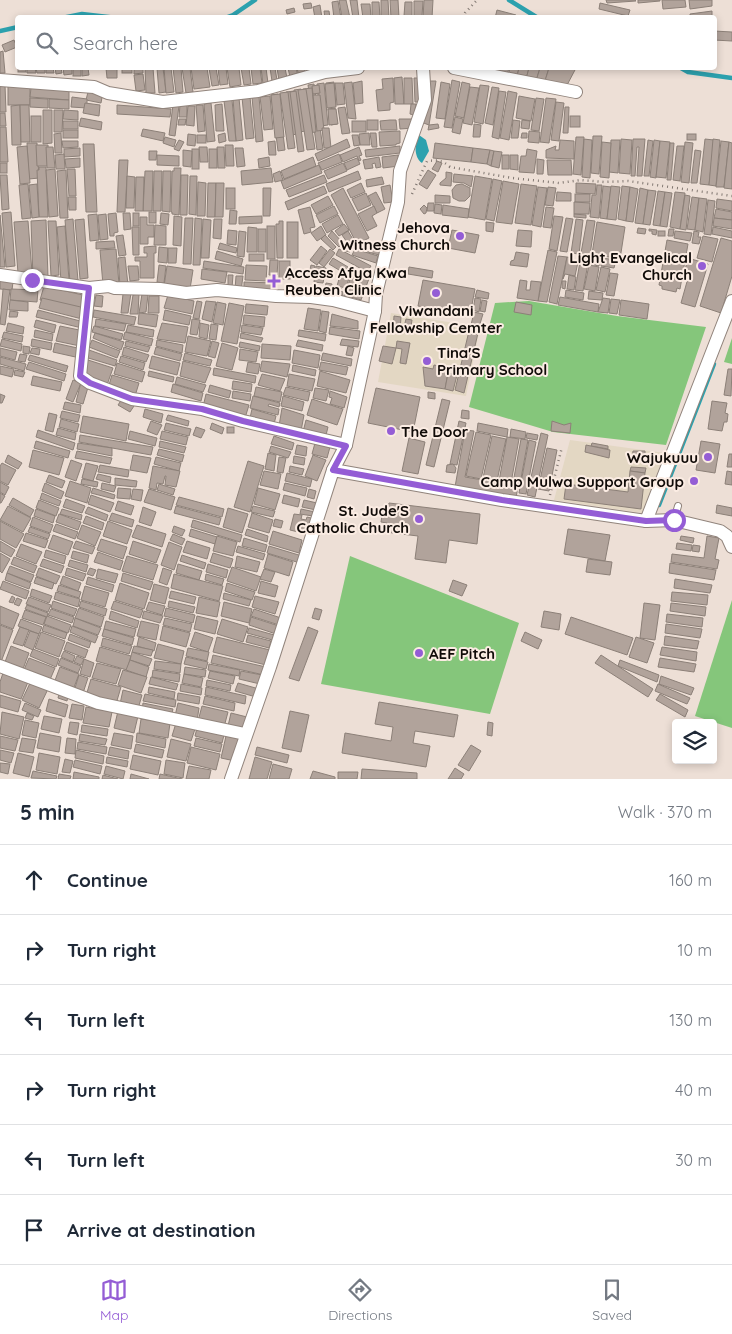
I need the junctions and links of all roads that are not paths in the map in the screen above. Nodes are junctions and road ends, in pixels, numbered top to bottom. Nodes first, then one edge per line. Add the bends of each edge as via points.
1 (341, 70) edge
2 (423, 70) edge
3 (464, 70) edge
4 (0, 80) edge
5 (576, 92) dead end
6 (0, 275) edge
7 (89, 288) junction
8 (732, 301) edge
9 (375, 311) junction
10 (346, 446) junction
11 (333, 470) junction
12 (678, 506) dead end
13 (674, 520) junction
14 (646, 521) junction
15 (732, 547) edge
16 (0, 666) edge
17 (245, 734) junction
18 (231, 779) edge

1 - 4 street via 258,91 163,102 108,92 94,86
2 - 9 street via 425,100 400,171 398,202 376,294
3 - 5 street
6 - 7 street
7 - 9 street via 217,290 311,297
7 - 10 street via 80,376 90,383 132,399 202,409
8 - 14 street
9 - 10 street
10 - 11 street
11 - 14 street
11 - 17 street via 270,667
12 - 13 lane
13 - 14 street
13 - 15 street via 720,531 727,536
16 - 17 street via 98,703
17 - 18 street

